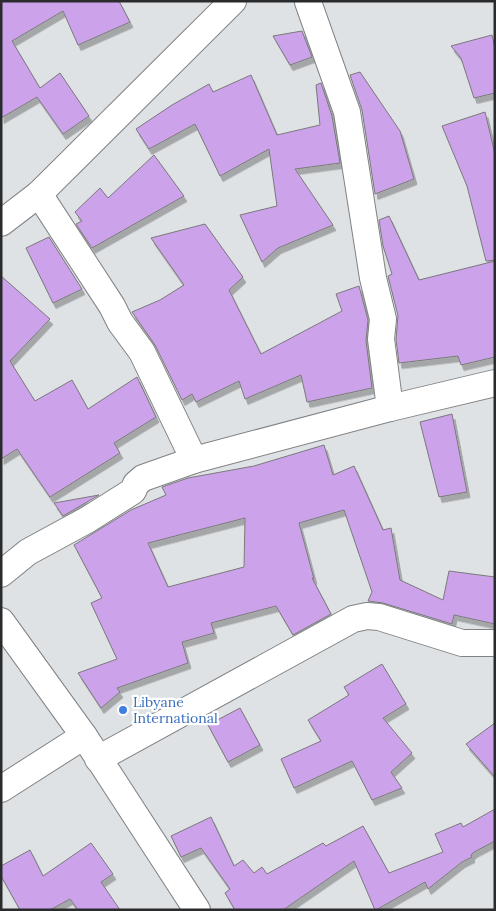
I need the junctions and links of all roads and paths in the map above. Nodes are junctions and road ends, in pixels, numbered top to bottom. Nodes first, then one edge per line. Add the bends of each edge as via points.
1 (233, 1) edge
2 (308, 2) edge
3 (39, 194) junction
4 (1, 223) edge
5 (495, 383) edge
6 (390, 408) junction
7 (194, 460) junction
8 (1, 574) edge
9 (1, 621) edge
10 (495, 643) edge
11 (84, 736) junction
12 (98, 759) junction
13 (1, 789) edge
14 (197, 910) edge

1 - 3 street
2 - 6 street via 347,112 373,278 383,319 381,339
3 - 4 street
3 - 7 street via 142,352
5 - 6 street
6 - 7 street
7 - 8 street via 144,478 133,491 28,552
9 - 11 street
10 - 12 street via 462,644 379,617 353,619
11 - 12 street
11 - 13 street
12 - 14 street

